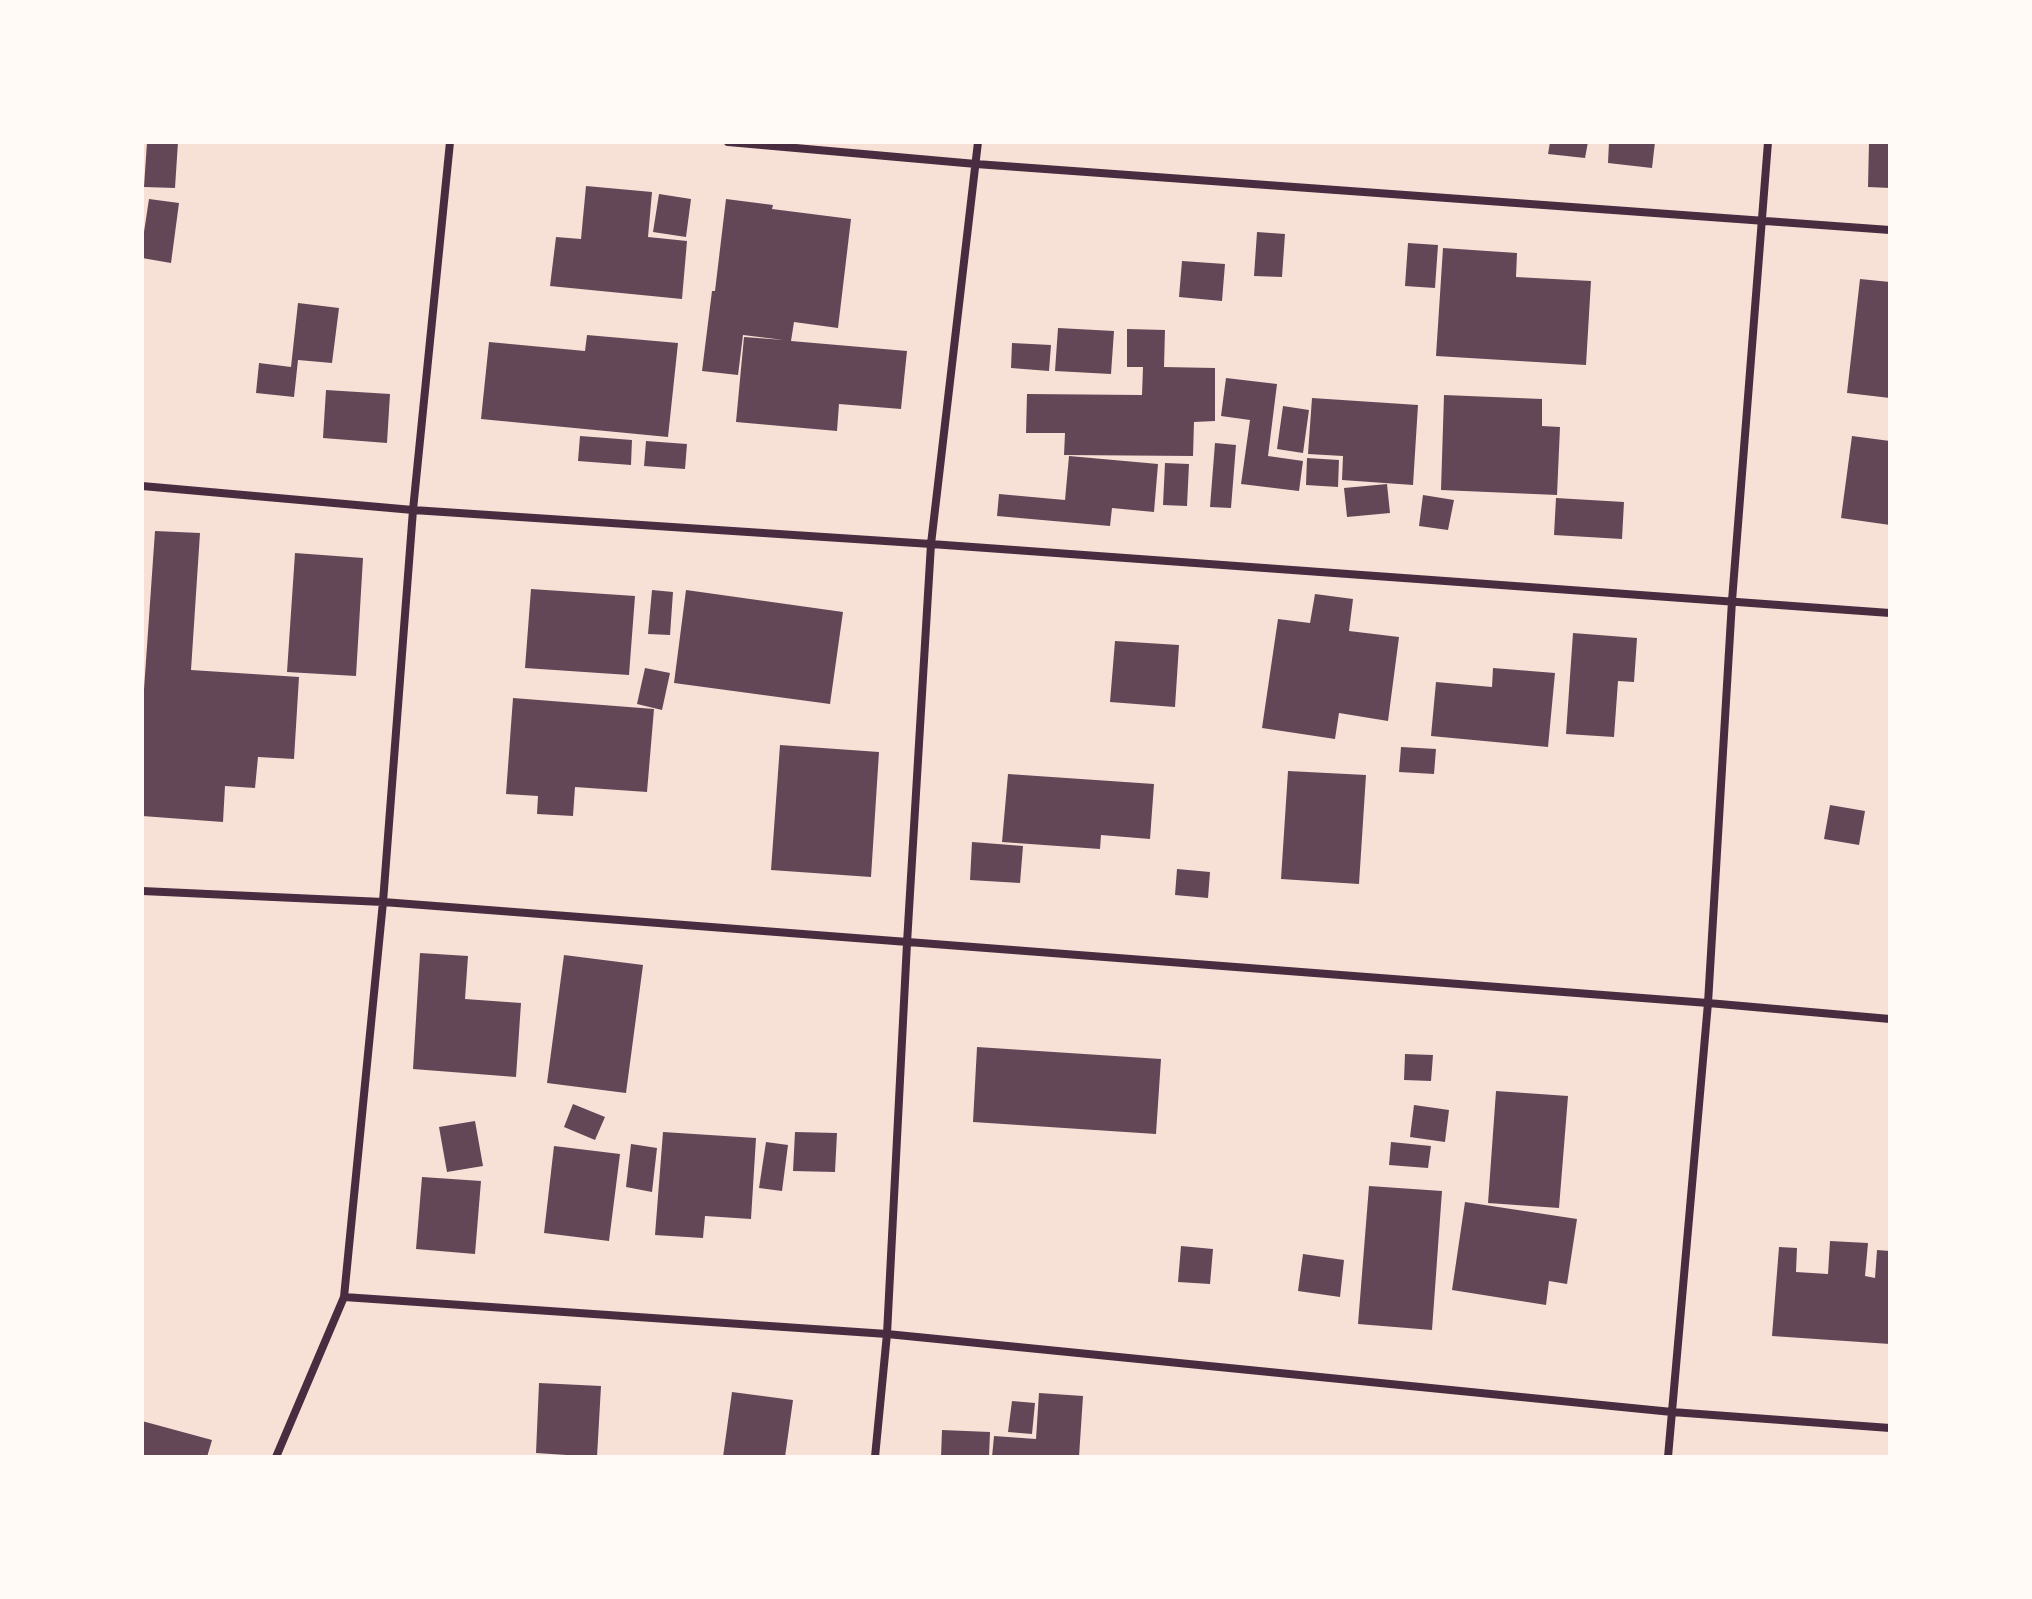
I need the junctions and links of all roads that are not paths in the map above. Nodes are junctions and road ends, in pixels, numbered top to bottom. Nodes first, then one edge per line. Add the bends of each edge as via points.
1 (450, 142) edge
2 (728, 142) edge
3 (978, 142) edge
4 (1768, 142) edge
5 (976, 164) junction
6 (1762, 220) junction
7 (1890, 230) edge
8 (142, 486) edge
9 (413, 510) junction
10 (931, 544) junction
11 (1732, 601) junction
12 (1890, 613) edge
13 (142, 891) edge
14 (383, 902) junction
15 (907, 943) junction
16 (1708, 1003) junction
17 (1890, 1019) edge
18 (344, 1297) junction
19 (887, 1334) junction
20 (1672, 1412) junction
21 (1890, 1428) edge
22 (276, 1457) edge
23 (875, 1457) edge
24 (1668, 1457) edge

1 - 9 street
2 - 5 street
3 - 5 street
4 - 6 street
5 - 6 street
5 - 10 street
6 - 7 street
6 - 11 street
8 - 9 street
9 - 10 street
9 - 14 street
10 - 11 street
10 - 15 street
11 - 12 street
11 - 16 street
13 - 14 street
14 - 15 street
14 - 18 street
15 - 16 street
15 - 19 street
16 - 17 street
16 - 20 street
18 - 19 street
18 - 22 street
19 - 20 street
19 - 23 street
20 - 21 street
20 - 24 street

